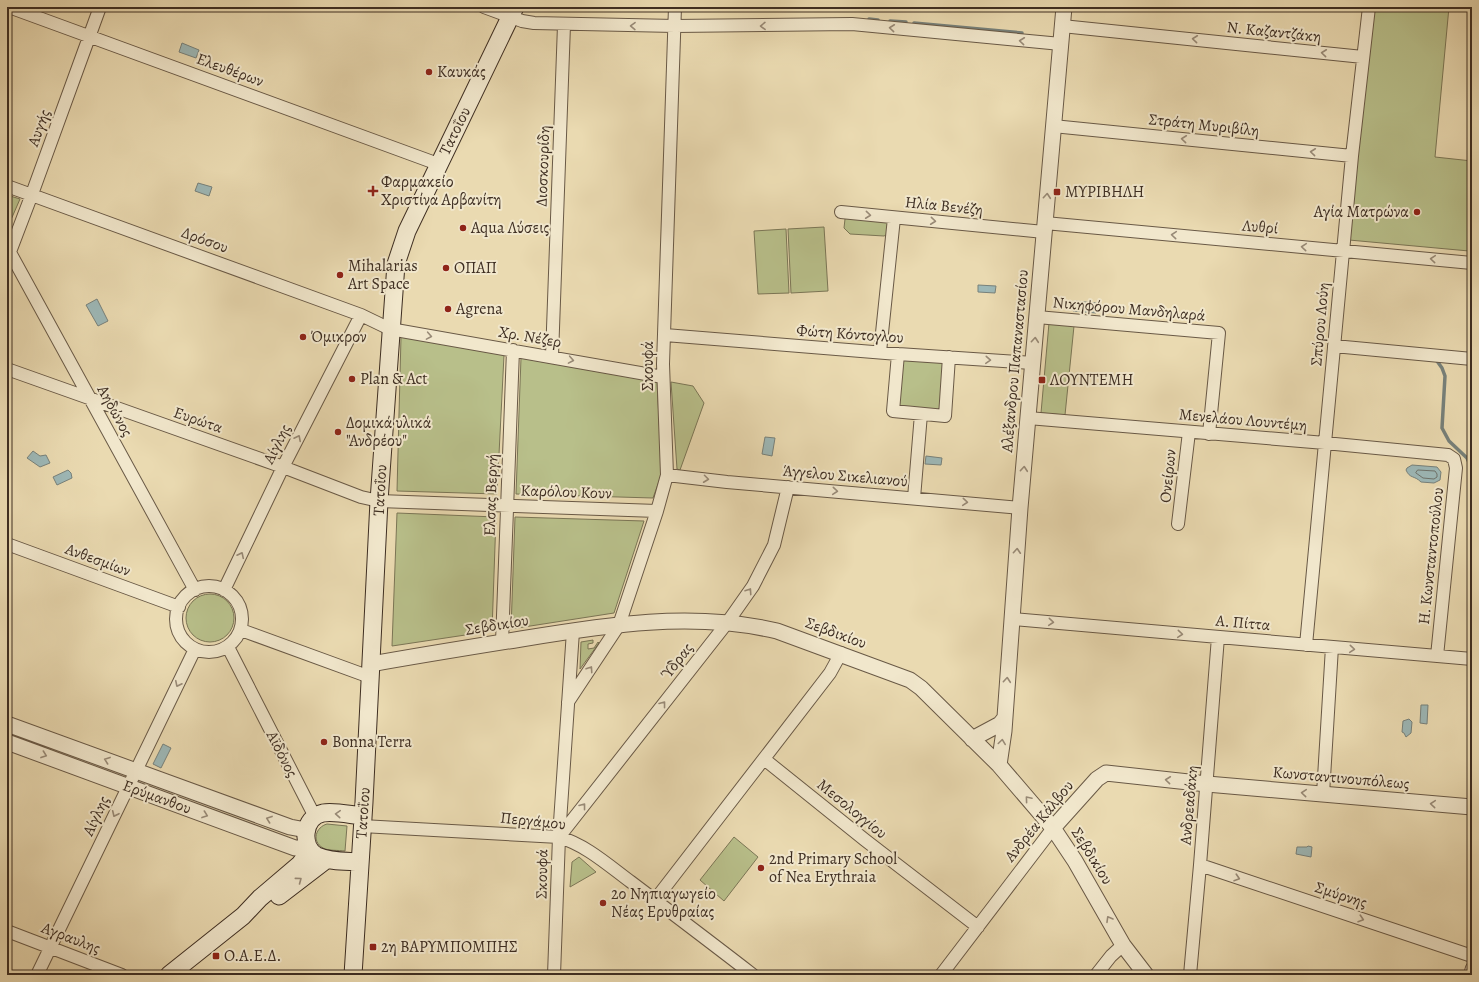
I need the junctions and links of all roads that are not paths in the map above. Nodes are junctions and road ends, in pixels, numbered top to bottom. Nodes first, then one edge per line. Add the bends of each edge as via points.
1 (9, 7) edge
2 (100, 7) edge
3 (484, 7) edge
4 (675, 7) edge
5 (1064, 7) edge
6 (1368, 7) edge
7 (513, 12) edge
8 (564, 25) junction
9 (675, 26) junction
10 (1062, 26) junction
11 (90, 36) junction
12 (1061, 44) junction
13 (1363, 57) junction
14 (1054, 126) junction
15 (1352, 156) junction
16 (438, 164) junction
17 (7, 186) edge
18 (32, 194) junction
19 (841, 212) dead end
20 (894, 218) junction
21 (1045, 228) junction
22 (1343, 251) junction
23 (8, 253) edge
24 (1472, 262) edge
25 (360, 314) junction
26 (1037, 317) junction
27 (390, 329) junction
28 (665, 335) junction
29 (1334, 346) junction
30 (513, 350) junction
31 (880, 352) junction
32 (898, 354) junction
33 (552, 356) junction
34 (949, 357) junction
35 (1472, 359) edge
36 (1033, 363) junction
37 (7, 369) edge
38 (663, 377) junction
39 (90, 399) junction
40 (921, 414) junction
41 (1028, 418) junction
42 (1189, 432) junction
43 (1209, 434) junction
44 (1325, 443) junction
45 (1454, 459) joint
46 (283, 467) junction
47 (667, 474) junction
48 (788, 487) junction
49 (914, 498) junction
50 (379, 501) junction
51 (507, 506) junction
52 (1020, 508) junction
53 (657, 511) junction
54 (1178, 524) dead end
55 (7, 544) edge
56 (195, 590) junction
57 (224, 590) junction
58 (179, 607) junction
59 (1012, 619) junction
60 (727, 623) junction
61 (619, 625) junction
62 (241, 630) junction
63 (573, 631) junction
64 (1218, 637) junction
65 (502, 642) junction
66 (1306, 645) junction
67 (228, 647) junction
68 (1332, 647) junction
69 (195, 649) junction
70 (841, 653) junction
71 (1437, 656) junction
72 (1472, 659) edge
73 (371, 670) junction
74 (568, 702) junction
75 (1004, 719) junction
76 (7, 724) edge
77 (972, 739) junction
78 (7, 742) edge
79 (764, 759) junction
80 (999, 765) junction
81 (136, 770) junction
82 (1207, 784) junction
83 (128, 786) junction
84 (1323, 794) junction
85 (1472, 807) edge
86 (362, 821) junction
87 (310, 823) junction
88 (1053, 828) junction
89 (559, 837) junction
90 (309, 848) junction
91 (326, 860) junction
92 (360, 862) junction
93 (1200, 865) junction
94 (654, 900) junction
95 (243, 916) junction
96 (978, 927) junction
97 (7, 931) edge
98 (1123, 945) junction
99 (52, 947) junction
100 (1472, 956) edge
101 (1472, 968) edge
102 (37, 975) edge
103 (122, 975) edge
104 (169, 975) edge
105 (353, 975) edge
106 (554, 975) edge
107 (753, 975) edge
108 (941, 975) edge
109 (1096, 975) edge
110 (1146, 975) edge
111 (1190, 975) edge
112 (1470, 975) edge

1 - 11 street, Ελευθέρων
2 - 11 street, Αυγής
3 - 7 street
4 - 9 street, Σκουφά
5 - 10 street, Αλέξανδρου Παπαναστασίου
6 - 13 street, Σπύρου Λούη
7 - 8 street via 534,23
7 - 16 main road, Τατοΐου
9 -> 8 street
8 - 33 street, Διοσκουρίδη
12 -> 9 street via 852,24
9 - 28 street, Σκουφά
10 - 12 street, Αλέξανδρου Παπαναστασίου
13 -> 10 street, Ν. Καζαντζάκη
11 - 16 street, Ελευθέρων
11 - 18 street, Αυγής
12 - 14 street, Αλέξανδρου Παπαναστασίου
13 - 15 street, Σπύρου Λούη
15 -> 14 street, Στράτη Μυριβίλη
21 -> 14 street, Αλέξανδρου Παπαναστασίου
15 - 22 street, Σπύρου Λούη
16 - 27 main road, Τατοΐου via 397,258
17 - 18 street, Δρόσου
18 - 23 street, Αυγής
18 - 25 street, Δρόσου
19 -> 20 street, Ηλία Βενέζη
20 -> 21 street, Ηλία Βενέζη
20 - 31 street
22 -> 21 street, Λυθρί
21 - 26 street, Αλέξανδρου Παπαναστασίου
24 -> 22 street, Λυθρί
22 - 29 street, Σπύρου Λούη
23 - 39 street, Αηδώνος
25 - 27 street, Δρόσου
46 -> 25 street, Αίγλης
36 -> 26 street, Αλέξανδρου Παπαναστασίου
26 - 43 street, Νικηφόρου Μανδηλαρά via 1219,333
27 -> 30 street, Χρ. Νέζερ
27 - 50 main road, Τατοΐου
28 - 31 street, Φώτη Κόντογλου
28 - 38 street, Σκουφά
29 - 35 street
29 - 44 street, Σπύρου Λούη
30 - 33 street, Χρ. Νέζερ
30 - 51 street, Ελσας Βεργή
31 - 32 street, Φώτη Κόντογλου
32 - 34 street, Φώτη Κόντογλου
32 - 40 street via 893,411
33 -> 38 street, Χρ. Νέζερ
34 -> 36 street, Φώτη Κόντογλου
34 - 40 street via 945,416
36 - 41 street, Αλέξανδρου Παπαναστασίου
37 - 39 street, Ευρώτα
38 - 47 street, Σκουφά
39 - 46 street, Ευρώτα
39 - 56 street, Αηδώνος
40 - 49 street
41 - 42 street, Μενελάου Λουντέμη
52 -> 41 street, Αλέξανδρου Παπαναστασίου
42 - 43 street, Μενελάου Λουντέμη
42 - 54 street, Ονείρων
43 - 44 street, Μενελάου Λουντέμη
44 - 45 street, Μενελάου Λουντέμη via 1442,454
44 - 66 street, Σπύρου Λούη
45 - 71 street, Η. Κωνσταντοπούλου via 1456,468
46 - 50 street, Ευρώτα via 361,497
57 -> 46 street, Αίγλης
47 -> 48 street, Άγγελου Σικελιανού
47 - 53 street, Σκουφά
48 -> 49 street, Άγγελου Σικελιανού
60 -> 48 street, Ύδρας via 753,586 774,546
49 -> 52 street, Άγγελου Σικελιανού
50 - 51 street, Καρόλου Κουν
50 - 73 main road, Τατοΐου
51 - 53 street, Καρόλου Κουν
51 - 65 street, Ελσας Βεργή
59 -> 52 street, Αλέξανδρου Παπαναστασίου
53 - 61 street, Σκουφά
55 - 58 street, Ανθεσμίων
56 - 57 street via 210,587
56 - 58 street via 188,594
57 - 62 street via 234,597 240,606 243,618
58 - 69 street via 176,619 178,631 185,642
59 -> 64 street, Α. Πίττα
75 -> 59 street, Αλέξανδρου Παπαναστασίου
60 - 61 street, Σεβδικίου via 668,620
60 - 70 street, Σεβδικίου via 777,631
89 -> 60 street, Ύδρας
61 - 63 street, Σεβδικίου
74 -> 61 street, Σκουφά
62 - 67 street
62 - 73 street
63 - 65 street, Σεβδικίου
63 - 74 street, Σκουφά
64 - 66 street, Α. Πίττα
64 - 82 street, Ανδρεαδάκη
65 - 73 street, Σεβδικίου
66 - 68 street, Α. Πίττα
67 - 69 street via 217,652
67 - 87 street, Αϊδόνος
68 -> 71 street, Α. Πίττα
68 - 84 street
69 -> 81 street, Αίγλης
70 - 77 street, Σεβδικίου via 910,680
70 - 79 street via 830,673
71 - 72 street, Α. Πίττα
73 - 86 main road, Τατοΐου
74 - 89 street, Σκουφά
75 - 77 street via 1000,724
80 -> 75 street, Αλέξανδρου Παπαναστασίου
81 -> 76 street, Ερύμανθου
77 - 80 street, Σεβδικίου
78 -> 83 street, Ερύμανθου
79 - 94 street
79 - 96 street, Μεσολογγίου
88 -> 80 street, Σεβδικίου
81 - 83 street, Αίγλης
87 -> 81 street, Ερύμανθου via 290,827
84 -> 82 street, Κωνσταντινουπόλεως
82 -> 88 street, Ανδρέα Κάλβου via 1106,774 1097,779
82 - 93 street, Ανδρεαδάκη
83 -> 90 street, Ερύμανθου via 295,848
83 -> 99 street, Αίγλης
85 -> 84 street, Κωνσταντινουπόλεως
86 -> 87 main road via 323,813
86 - 89 street, Περγάμου
86 - 92 main road, Τατοΐου
87 - 90 main road via 306,838
88 - 96 street, Ανδρέα Κάλβου
98 -> 88 street, Σεβδικίου
89 - 94 street, Περγάμου via 579,844
89 - 106 street, Σκουφά
90 - 91 main road via 316,856
90 - 95 main road via 300,864
91 - 92 main road
95 -> 91 main road via 266,905
92 - 105 main road, Τατοΐου
93 -> 100 street, Σμύρνης
93 - 111 street, Ανδρεαδάκη
94 - 107 street, Περγάμου
95 - 104 main road
96 - 108 street, Ανδρέα Κάλβου
97 - 99 street, Αγραυλης
98 - 109 street
98 - 110 street, Σεβδικίου
99 - 102 street, Αίγλης
99 - 103 street, Αγραυλης
101 - 112 street

